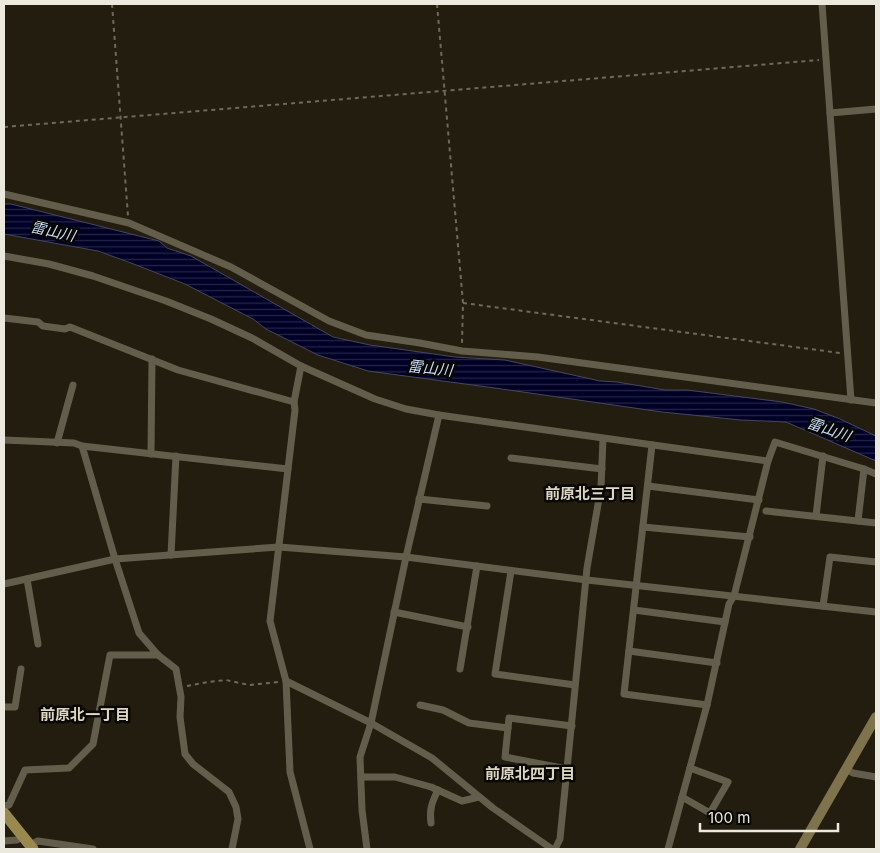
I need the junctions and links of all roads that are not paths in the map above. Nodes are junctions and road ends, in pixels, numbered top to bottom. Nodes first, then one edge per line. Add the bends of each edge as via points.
1 (822, 4) edge
2 (876, 110) edge
3 (830, 113) junction
4 (4, 194) edge
5 (4, 256) edge
6 (4, 318) edge
7 (152, 360) junction
8 (301, 366) junction
9 (73, 385) dead end
10 (851, 400) junction
11 (294, 402) junction
12 (876, 403) edge
13 (438, 415) junction
14 (603, 439) junction
15 (4, 440) edge
16 (57, 442) junction
17 (652, 445) junction
18 (82, 446) junction
19 (151, 454) junction
20 (176, 456) junction
21 (824, 456) junction
22 (511, 458) dead end
23 (768, 461) junction
24 (288, 469) junction
25 (602, 469) junction
26 (864, 469) junction
27 (876, 474) edge
28 (648, 486) junction
29 (419, 499) junction
30 (759, 500) junction
31 (487, 506) dead end
32 (766, 511) dead end
33 (816, 516) junction
34 (858, 521) junction
35 (876, 523) edge
36 (643, 527) junction
37 (750, 537) junction
38 (279, 547) junction
39 (171, 555) junction
40 (406, 557) junction
41 (115, 559) junction
42 (876, 562) edge
43 (477, 566) junction
44 (511, 570) junction
45 (27, 579) junction
46 (587, 580) junction
47 (4, 583) edge
48 (637, 586) junction
49 (734, 596) junction
50 (823, 606) junction
51 (634, 610) junction
52 (394, 612) junction
53 (876, 612) edge
54 (725, 622) junction
55 (468, 626) junction
56 (38, 644) dead end
57 (629, 651) junction
58 (158, 655) junction
59 (716, 663) junction
60 (21, 669) dead end
61 (460, 670) dead end
62 (286, 681) junction
63 (575, 685) junction
64 (420, 705) dead end
65 (707, 705) junction
66 (4, 707) edge
67 (876, 717) edge
68 (371, 723) junction
69 (572, 726) junction
70 (508, 728) junction
71 (690, 768) junction
72 (567, 769) junction
73 (846, 769) junction
74 (361, 777) junction
75 (876, 777) edge
76 (438, 790) junction
77 (479, 796) junction
78 (682, 797) junction
79 (4, 806) edge
80 (4, 813) edge
81 (431, 823) dead end
82 (22, 836) junction
83 (4, 841) edge
84 (32, 847) edge
85 (93, 849) edge
86 (232, 849) edge
87 (310, 849) edge
88 (366, 849) edge
89 (554, 849) edge
90 (668, 849) edge
91 (800, 849) edge

1 - 3 street
2 - 3 street
3 - 10 street
4 - 10 street via 129,223 231,267 329,321 366,335 462,351 538,357
5 - 8 street via 48,264 166,301 211,318
6 - 7 street via 65,329 70,327
7 - 11 street
7 - 19 street
8 - 11 street
8 - 13 street via 375,399
9 - 16 street
10 - 12 street
11 - 24 street
13 - 14 street
13 - 29 street
14 - 17 street
14 - 25 street
15 - 16 street
16 - 18 street
17 - 23 street
17 - 28 street
18 - 19 street
18 - 41 street
19 - 20 street
20 - 24 street
20 - 39 street
21 - 23 street via 775,442
21 - 26 street
21 - 33 street
22 - 25 street
23 - 30 street
24 - 38 street
25 - 46 street
26 - 27 street
26 - 34 street
28 - 30 street
28 - 36 street
29 - 31 street
29 - 40 street
30 - 37 street
32 - 33 street
33 - 34 street
34 - 35 street
36 - 37 street
36 - 48 street
37 - 49 street
38 - 39 street
38 - 40 street
38 - 62 street via 270,621
39 - 41 street
40 - 43 street
40 - 52 street
41 - 45 street
41 - 58 street via 139,633
42 - 50 street via 830,557
43 - 44 street
43 - 55 street
44 - 46 street
44 - 63 street via 495,674
45 - 47 street
45 - 56 street
46 - 48 street
46 - 63 street
48 - 49 street
48 - 51 street
49 - 50 street
49 - 54 street
50 - 53 street
51 - 54 street
51 - 57 street
52 - 55 street
52 - 68 street
54 - 59 street
55 - 61 street
57 - 59 street
57 - 65 street via 624,694
58 - 79 street via 110,655 93,744 69,768 25,770 8,805
58 - 86 street via 176,668 185,754 229,792 236,808 238,819
59 - 65 street
60 - 66 street via 15,707
62 - 68 street
62 - 87 street via 290,772
63 - 69 street
64 - 70 street via 443,710 469,723
65 - 71 street
67 - 73 main road
68 - 74 street via 360,756
68 - 77 street via 432,758
69 - 70 street via 509,718
69 - 72 street
70 - 72 street via 505,757
71 - 78 street
71 - 78 street via 728,782 710,813
72 - 89 street via 560,838
73 - 75 street
73 - 91 main road
74 - 76 street via 396,777
74 - 88 street
76 - 77 street via 462,801
76 - 81 street via 432,801
77 - 89 street
78 - 90 street
80 - 82 main road
82 - 83 street via 17,840
82 - 84 main road
84 - 85 street via 38,841

